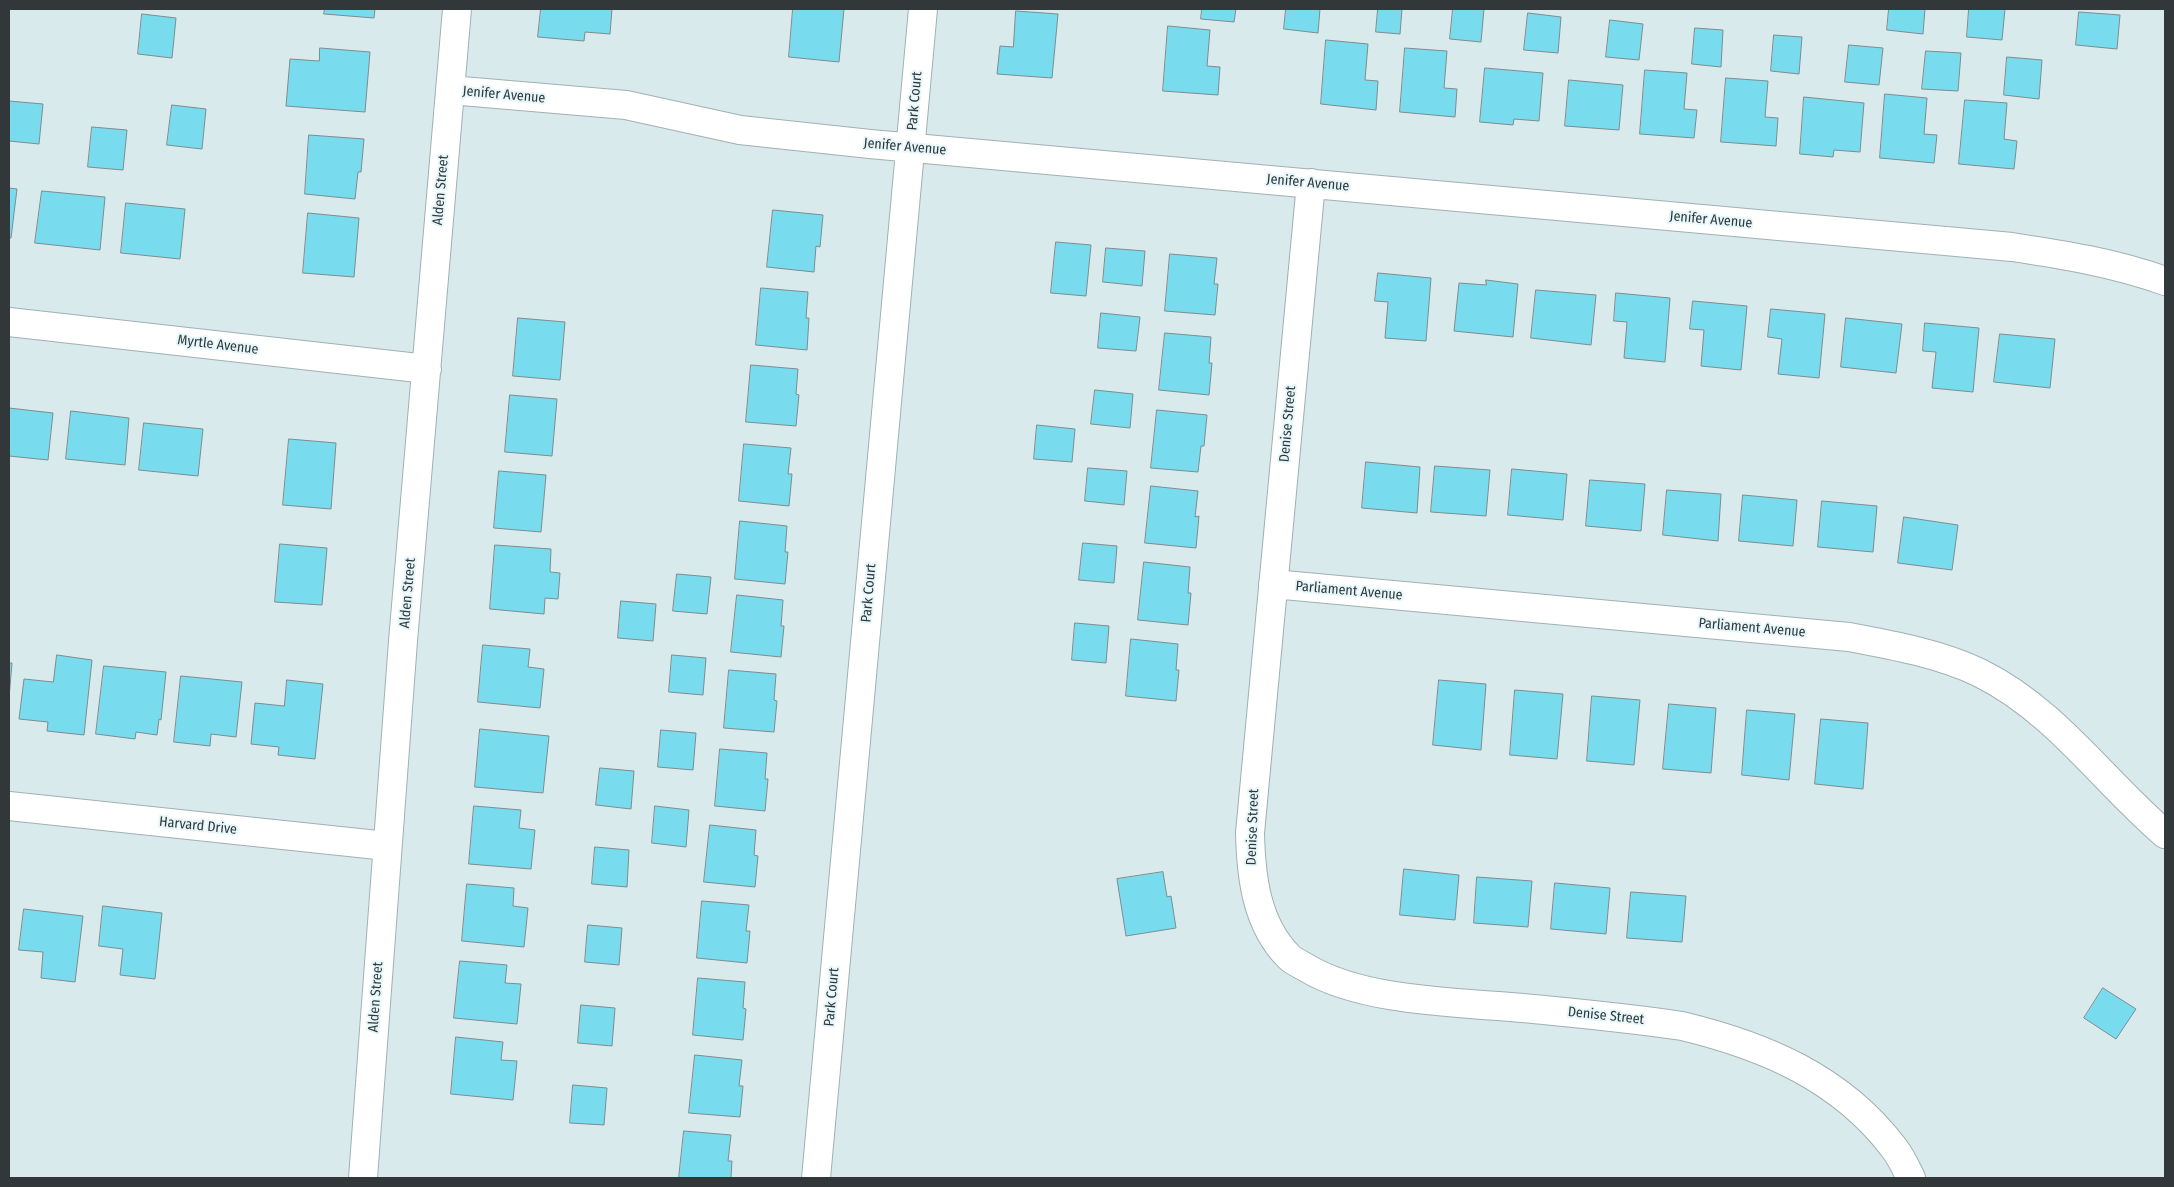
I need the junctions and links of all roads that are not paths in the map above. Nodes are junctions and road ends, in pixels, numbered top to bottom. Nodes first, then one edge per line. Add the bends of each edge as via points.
1 (457, 9) edge
2 (923, 9) edge
3 (450, 90) junction
4 (910, 148) junction
5 (1310, 183) junction
6 (2165, 281) edge
7 (9, 322) edge
8 (427, 369) junction
9 (1274, 584) junction
10 (9, 806) edge
11 (2165, 834) edge
12 (387, 846) junction
13 (363, 1178) edge
14 (816, 1178) edge
15 (1911, 1178) edge

1 - 3 street, Alden Street
2 - 4 street, Park Court
3 - 4 street, Jenifer Avenue via 626,105 740,130
3 - 8 street, Alden Street
4 - 5 street, Jenifer Avenue
4 - 14 street, Park Court
5 - 6 street, Jenifer Avenue via 2012,247 2078,256
5 - 9 street, Denise Street
7 - 8 street, Myrtle Avenue
8 - 12 street, Alden Street
9 - 11 street, Parliament Avenue via 1849,637 1916,650 1980,673 2026,702 2070,738
9 - 15 street, Denise Street via 1250,833 1251,871 1257,901 1270,931 1289,957 1323,978 1363,990 1682,1026 1768,1051 1814,1076 1853,1104 1894,1148
10 - 12 street, Harvard Drive
12 - 13 street, Alden Street

